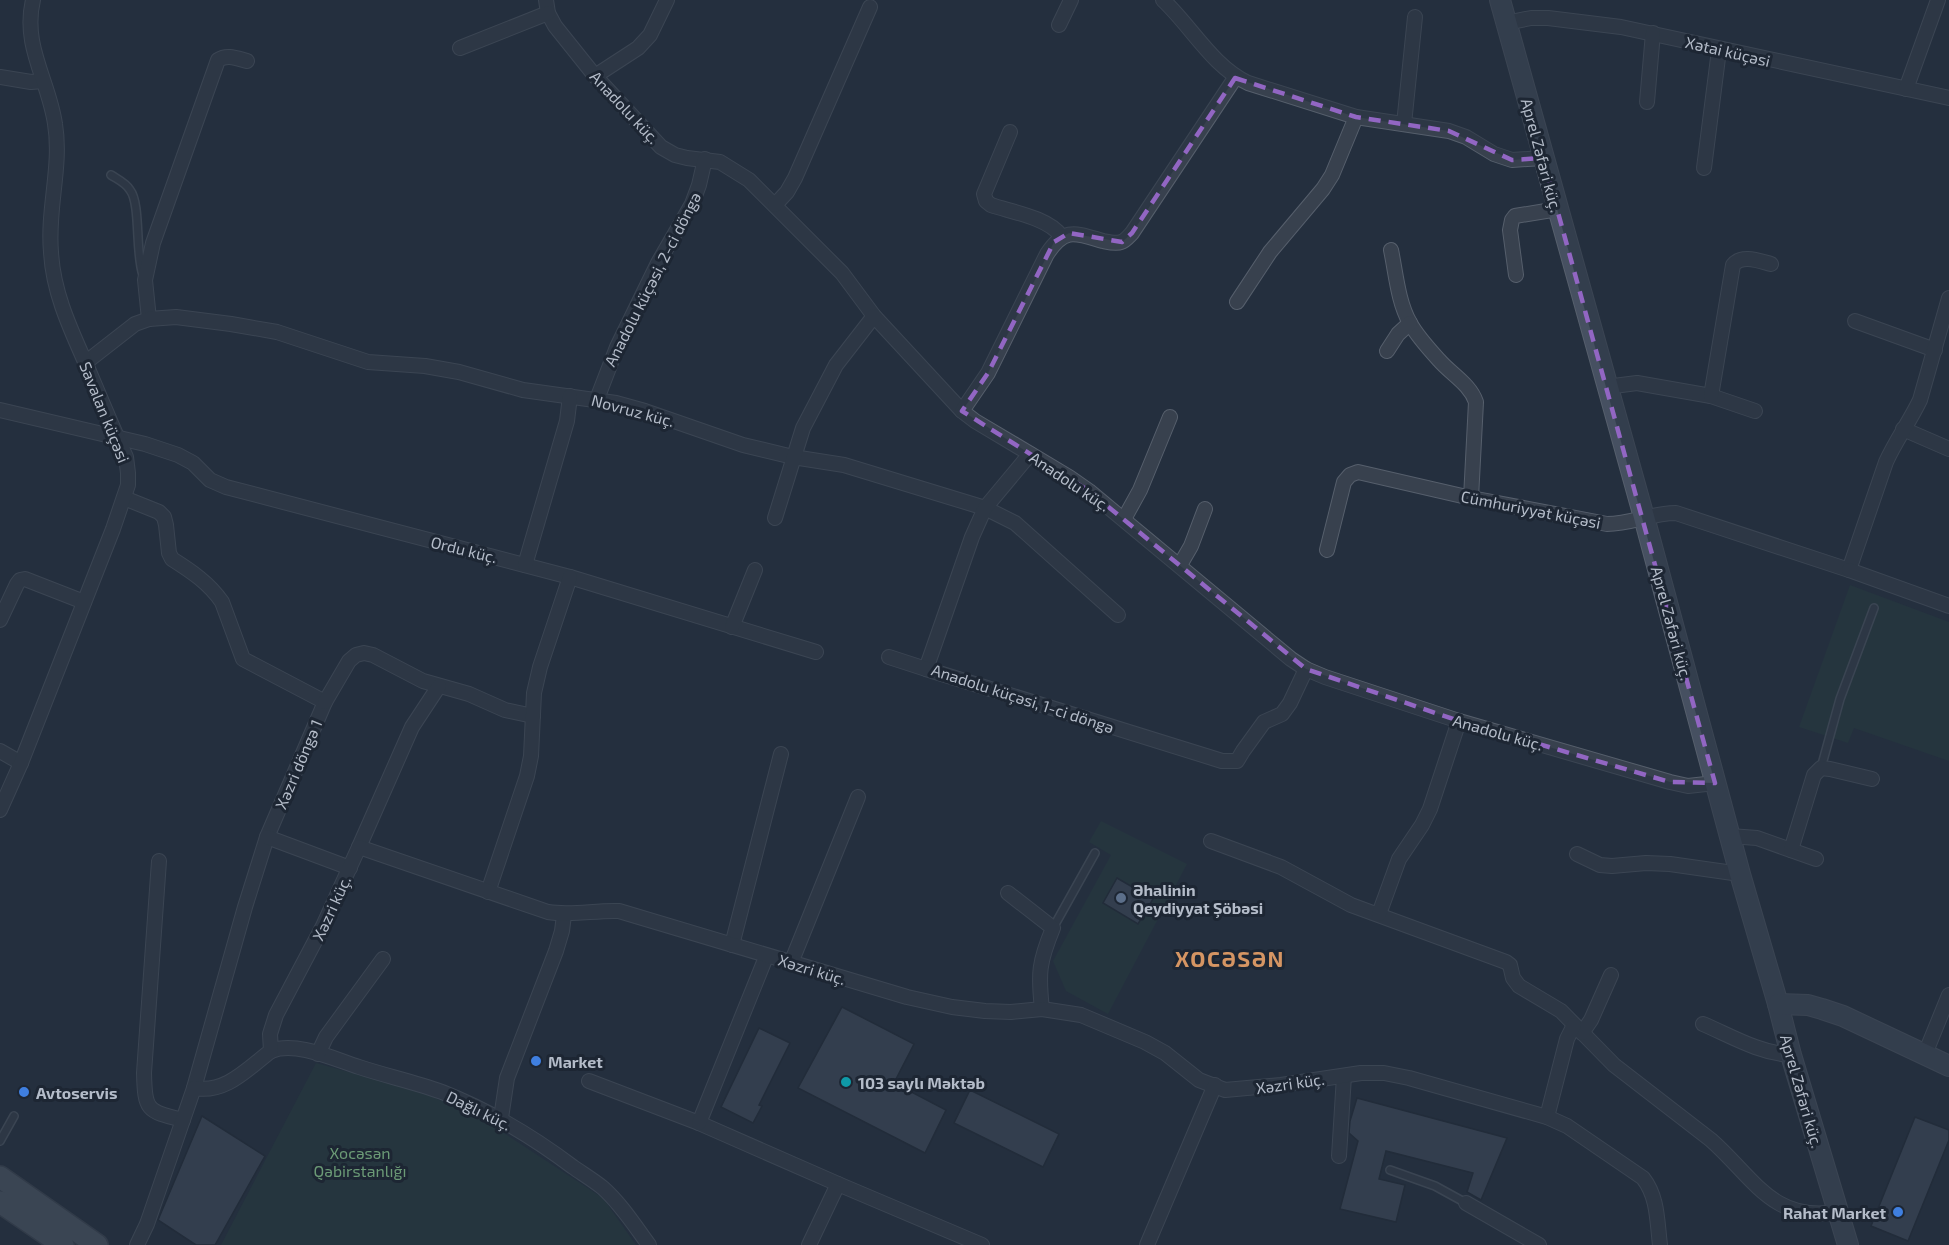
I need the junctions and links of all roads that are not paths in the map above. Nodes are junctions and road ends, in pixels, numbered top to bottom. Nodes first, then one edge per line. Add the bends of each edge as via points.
1 (33, 0) edge
2 (667, 0) edge
3 (1071, 0) edge
4 (1163, 0) edge
5 (1500, 0) edge
6 (1938, 0) edge
7 (547, 6) edge
8 (870, 7) dead end
9 (1415, 17) dead end
10 (1506, 23) junction
11 (1059, 25) dead end
12 (1653, 33) junction
13 (460, 48) dead end
14 (1719, 50) junction
15 (247, 61) dead end
16 (595, 76) junction
17 (0, 77) edge
18 (1235, 78) junction
19 (43, 81) junction
20 (1906, 89) junction
21 (1949, 98) edge
22 (1647, 102) dead end
23 (1356, 117) junction
24 (1404, 124) junction
25 (1010, 132) dead end
26 (1543, 158) junction
27 (705, 159) junction
28 (1704, 168) dead end
29 (111, 175) dead end
30 (775, 205) junction
31 (1557, 209) junction
32 (1061, 236) junction
33 (1390, 250) dead end
34 (1772, 264) dead end
35 (1516, 275) dead end
36 (145, 280) junction
37 (1949, 298) edge
38 (1237, 302) dead end
39 (873, 316) junction
40 (149, 319) junction
41 (1855, 321) dead end
42 (1410, 323) junction
43 (1935, 350) junction
44 (1387, 351) dead end
45 (85, 363) junction
46 (1606, 387) junction
47 (570, 396) junction
48 (1711, 396) junction
49 (597, 399) junction
50 (0, 410) edge
51 (962, 411) junction
52 (1755, 411) dead end
53 (1170, 417) dead end
54 (1903, 429) junction
55 (118, 438) junction
56 (1949, 449) edge
57 (1030, 454) junction
58 (793, 457) junction
59 (124, 498) junction
60 (1472, 498) junction
61 (985, 507) junction
62 (1205, 509) dead end
63 (1644, 517) junction
64 (775, 518) dead end
65 (1124, 519) junction
66 (1327, 550) dead end
67 (525, 565) junction
68 (1180, 565) junction
69 (755, 570) dead end
70 (1849, 570) junction
71 (570, 577) junction
72 (84, 602) junction
73 (1949, 606) edge
74 (1874, 608) dead end
75 (1118, 615) dead end
76 (0, 620) edge
77 (732, 627) junction
78 (816, 652) dead end
79 (889, 657) dead end
80 (926, 669) junction
81 (1306, 669) junction
82 (439, 686) junction
83 (325, 702) junction
84 (533, 716) junction
85 (1459, 721) junction
86 (0, 751) edge
87 (780, 754) dead end
88 (21, 763) junction
89 (1821, 768) junction
90 (1872, 779) dead end
91 (1715, 783) junction
92 (858, 797) dead end
93 (0, 810) edge
94 (1730, 836) junction
95 (267, 837) junction
96 (1211, 841) dead end
97 (359, 848) junction
98 (1791, 850) junction
99 (1095, 853) dead end
100 (1577, 854) dead end
101 (1816, 859) dead end
102 (159, 861) dead end
103 (350, 868) junction
104 (1740, 874) junction
105 (488, 892) junction
106 (1008, 893) dead end
107 (1378, 914) junction
108 (564, 915) junction
109 (1053, 928) junction
110 (732, 945) junction
111 (383, 958) dead end
112 (764, 962) dead end
113 (791, 963) junction
114 (1611, 975) dead end
115 (1949, 995) edge
116 (1778, 1004) junction
117 (1042, 1009) junction
118 (1703, 1023) dead end
119 (1578, 1029) junction
120 (271, 1051) junction
121 (318, 1054) junction
122 (1925, 1054) junction
123 (1791, 1055) junction
124 (1949, 1066) edge
125 (1344, 1076) junction
126 (589, 1082) dead end
127 (1215, 1085) junction
128 (195, 1088) junction
129 (14, 1116) dead end
130 (1547, 1117) junction
131 (501, 1118) junction
132 (183, 1120) junction
133 (699, 1123) junction
134 (0, 1141) edge
135 (1339, 1156) dead end
136 (1390, 1170) dead end
137 (0, 1177) edge
138 (838, 1184) junction
139 (0, 1202) edge
140 (1466, 1203) joint
141 (1837, 1212) junction
142 (63, 1245) edge
143 (97, 1245) edge
144 (137, 1245) edge
145 (649, 1245) edge
146 (809, 1245) edge
147 (982, 1245) edge
148 (1147, 1245) edge
149 (1539, 1245) edge
150 (1660, 1245) edge
151 (1848, 1245) edge

1 - 19 street, Savalan küçəsi via 32,47
2 - 16 street via 650,35 638,48
3 - 11 street
4 - 18 street
5 - 10 street, Aprel Zəfəri küç.
6 - 20 street
7 - 13 street
7 - 16 street, Anadolu küç. via 555,26
8 - 30 street via 795,178
9 - 24 street
10 - 12 street, Xətai küçəsi via 1548,18
10 - 26 street, Aprel Zəfəri küç.
12 - 14 street, Xətai küçəsi
12 - 22 street
14 - 20 street, Xətai küçəsi
14 - 28 street
15 - 36 street via 230,57 218,60 153,243
16 - 27 street, Anadolu küç. via 661,147 675,155
17 - 19 street
18 - 23 street
18 - 32 street via 1132,233 1122,242 1110,243 1075,233
19 - 45 street, Savalan küçəsi via 56,127 50,222 53,277
20 - 21 street, Xətai küçəsi
23 - 24 street
23 - 38 street via 1323,189 1270,252
24 - 26 street via 1449,131 1512,160
25 - 32 street via 984,194 986,201 1047,224
26 - 31 street, Aprel Zəfəri küç.
27 - 30 street, Anadolu küç. via 737,171
27 - 49 street, Anadolu küçəsi, 2-ci döngə via 692,204 627,326
29 - 36 lane via 132,191 138,254
30 - 39 street, Anadolu küç. via 842,273
31 - 35 street via 1515,216 1512,220
31 - 46 street, Aprel Zəfəri küç.
32 - 51 street via 1047,254 988,373
33 - 42 street
34 - 48 street via 1744,259 1733,265
36 - 40 street
37 - 43 street
39 - 51 street, Anadolu küç.
39 - 58 street via 832,373 803,428
40 - 45 street, Novruz küç. via 135,324
40 - 47 street, Novruz küç. via 176,317 277,332 368,362 425,366 523,390
41 - 43 street
42 - 44 street
42 - 60 street via 1474,396
43 - 54 street via 1920,400
45 - 55 street, Savalan küçəsi
46 - 48 street via 1637,383
46 - 63 street, Aprel Zəfəri küç.
47 - 49 street, Novruz küç.
47 - 67 street via 567,421
48 - 52 street
49 - 58 street, Novruz küç.
50 - 55 street, Ordu küç.
51 - 57 street, Anadolu küç.
53 - 65 street
54 - 56 street
54 - 70 street via 1886,462
55 - 59 street, Savalan küçəsi via 128,473
55 - 67 street, Ordu küç. via 178,455 210,480 226,487
57 - 61 street, Anadolu küçəsi, 1-ci döngə
57 - 65 street, Anadolu küç. via 1069,477
58 - 61 street, Novruz küç. via 844,465
58 - 64 street
59 - 72 street, Savalan küçəsi
59 - 83 street, Xəzri döngə 1 via 164,517 172,559 217,594 243,659
60 - 63 street, Cümhuriyyət küçəsi via 1607,524
60 - 66 street, Cümhuriyyət küçəsi via 1358,472 1344,482
61 - 75 street, Novruz küç. via 1015,523
61 - 80 street, Anadolu küçəsi, 1-ci döngə
62 - 68 street
63 - 70 street, Cümhuriyyət küçəsi via 1676,513
63 - 91 street, Aprel Zəfəri küç.
65 - 68 street, Anadolu küç.
67 - 71 street, Ordu küç.
68 - 81 street, Anadolu küç.
69 - 77 street
70 - 73 street, Cümhuriyyət küçəsi
71 - 77 street, Ordu küç.
71 - 84 street via 540,666
72 - 76 street via 20,580
72 - 88 street, Savalan küçəsi
74 - 89 lane via 1840,699
77 - 78 street, Ordu küç.
79 - 80 street
80 - 81 street, Anadolu küçəsi, 1-ci döngə via 1222,761 1237,761 1264,722 1282,714
81 - 85 street, Anadolu küç.
82 - 83 street via 364,652 349,661
82 - 84 street
82 - 97 street via 412,727
83 - 95 street, Xəzri döngə 1
84 - 105 street via 527,776
85 - 91 street, Anadolu küç. via 1670,782 1688,786
85 - 107 street via 1430,809 1399,859
86 - 88 street
87 - 110 street
88 - 93 street, Savalan küçəsi
89 - 90 street
89 - 98 street via 1814,775
91 - 94 street, Aprel Zəfəri küç.
92 - 113 street
94 - 98 street via 1757,837
94 - 104 street, Aprel Zəfəri küç.
95 - 103 street
95 - 128 street, Xəzri döngə 1
96 - 107 street via 1281,867 1335,897
97 - 103 street, Xəzri küç.
97 - 105 street, Xəzri küç.
98 - 101 street
99 - 109 lane
100 - 104 street via 1600,865 1670,864
102 - 132 street via 145,1098 159,1114
103 - 120 street, Xəzri küç. via 276,1015 270,1034
104 - 116 street, Aprel Zəfəri küç.
105 - 108 street, Xəzri küç.
106 - 109 street
107 - 119 street via 1506,962 1519,986 1561,1011
108 - 110 street, Xəzri küç. via 619,911
108 - 131 street via 556,951 507,1078
109 - 117 street via 1038,978
110 - 113 street, Xəzri küç.
111 - 121 street
112 - 133 street
113 - 117 street, Xəzri küç. via 952,1007 1003,1012
114 - 119 street via 1592,1020
115 - 122 street
116 - 122 street via 1822,1008
116 - 123 street, Aprel Zəfəri küç.
117 - 127 street, Xəzri küç. via 1081,1015 1145,1042 1199,1080
118 - 123 street via 1758,1049
119 - 130 street via 1567,1039
119 - 141 street via 1614,1065 1724,1151 1770,1199 1800,1212
120 - 121 street, Dağlı küç. via 281,1047
120 - 128 street via 218,1088
121 - 131 street, Dağlı küç. via 441,1092
122 - 124 street
123 - 141 street, Aprel Zəfəri küç.
125 - 127 street, Xəzri küç. via 1242,1090 1225,1090
125 - 130 street, Xəzri küç. via 1401,1076
125 - 135 street
126 - 133 street
127 - 148 street
128 - 132 street
129 - 134 lane
130 - 150 street, Xəzri küç. via 1567,1126 1643,1178 1655,1203
131 - 145 street, Dağlı küç. via 603,1189
132 - 144 street
133 - 138 street
136 - 140 lane
137 - 143 main road
138 - 146 street
138 - 147 street
139 - 142 main road
140 - 149 street
141 - 151 street, Aprel Zəfəri küç.

